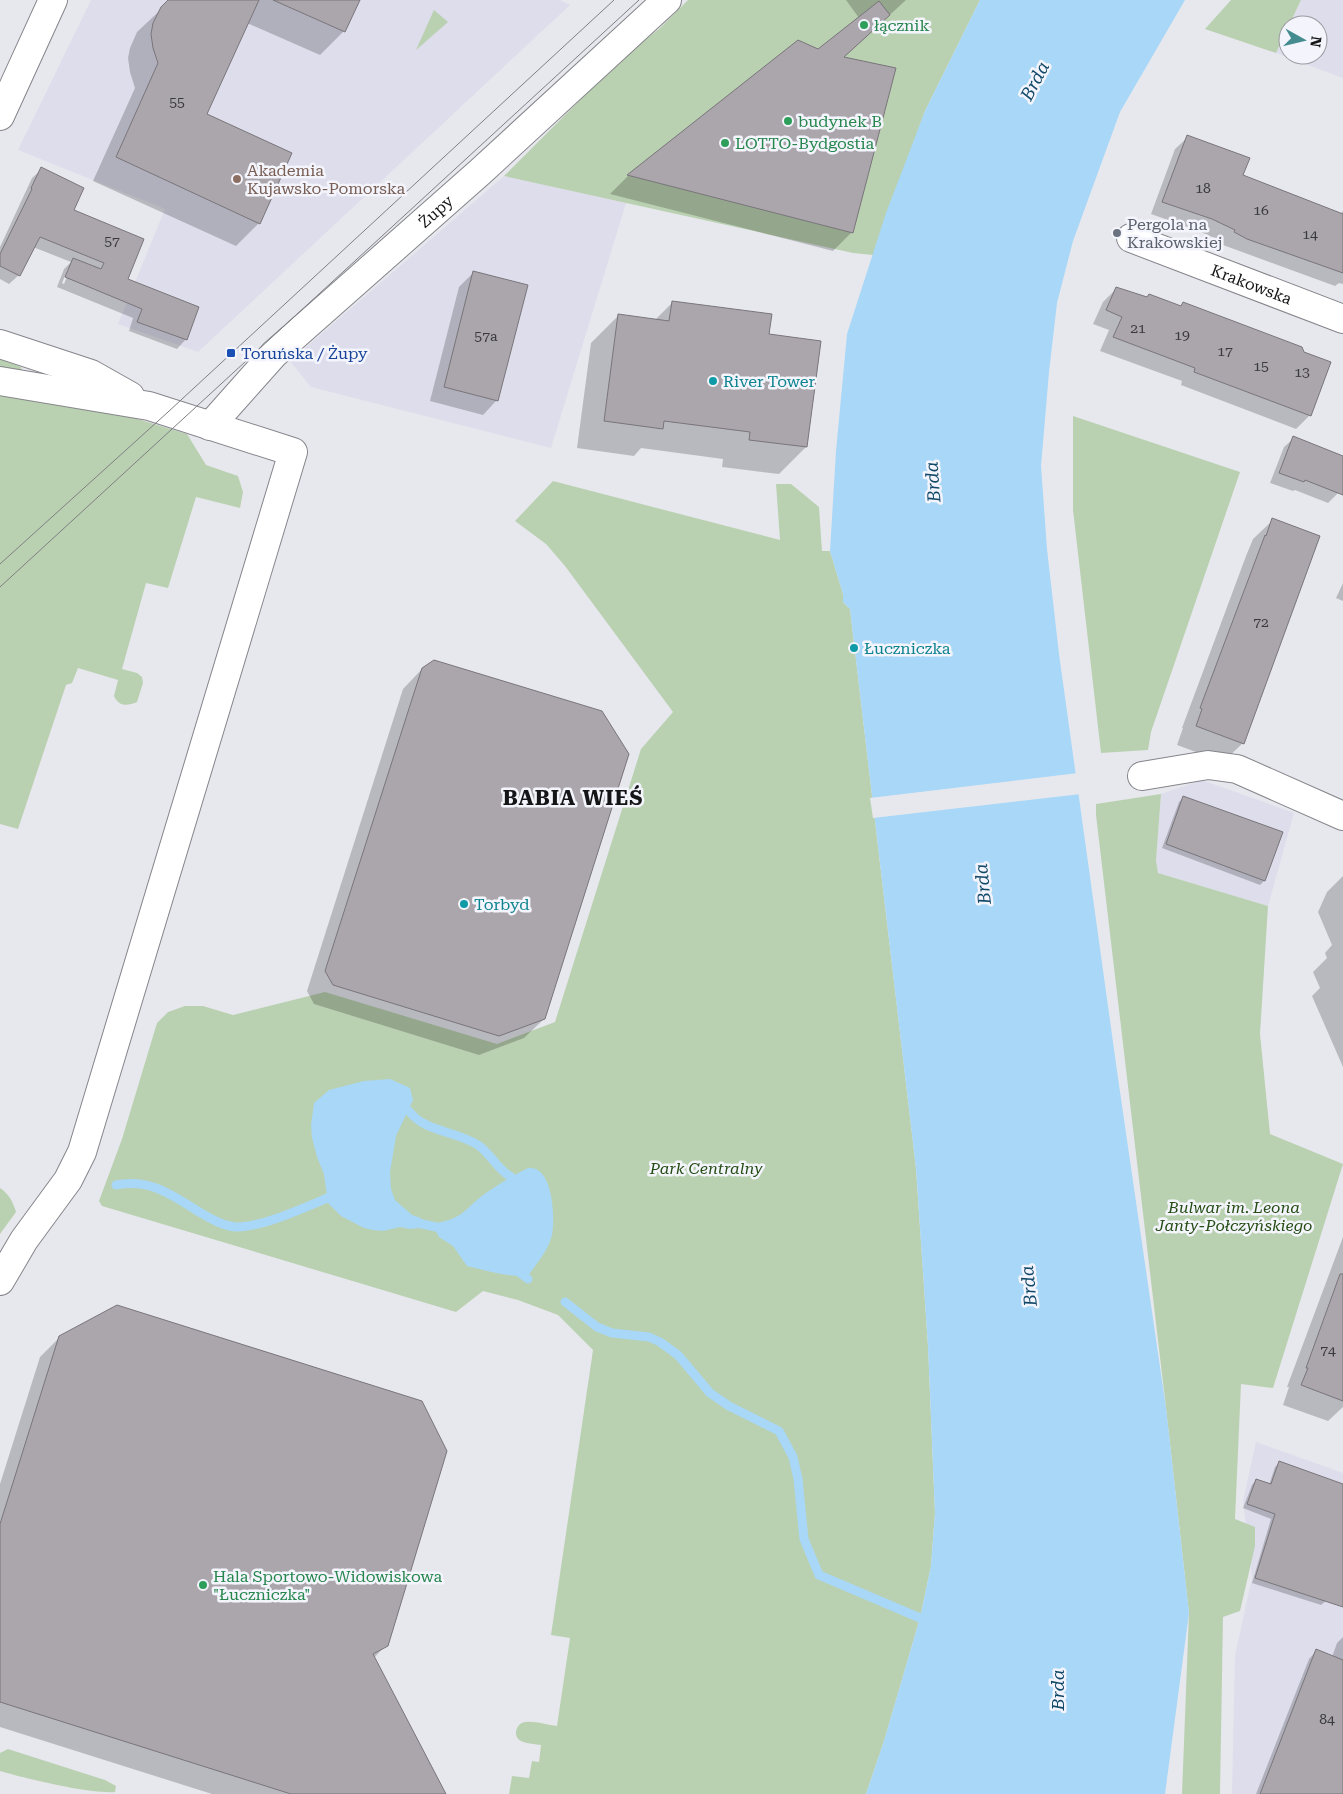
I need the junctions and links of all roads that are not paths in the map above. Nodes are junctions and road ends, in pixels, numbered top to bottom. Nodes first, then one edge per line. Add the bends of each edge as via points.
1 (53, 0) edge
2 (666, 0) edge
3 (0, 116) edge
4 (1131, 238) dead end
5 (1343, 319) edge
6 (0, 344) edge
7 (0, 381) edge
8 (149, 406) junction
9 (210, 426) junction
10 (1142, 776) dead end
11 (1343, 816) edge
12 (0, 1281) edge

1 - 3 street
2 - 9 street, Żupy via 274,354
4 - 5 street, Krakowska
6 - 8 street via 91,374
7 - 8 street
8 - 9 street
9 - 12 street via 293,452 82,1152 68,1180 24,1240
10 - 11 street via 1208,765 1237,769

